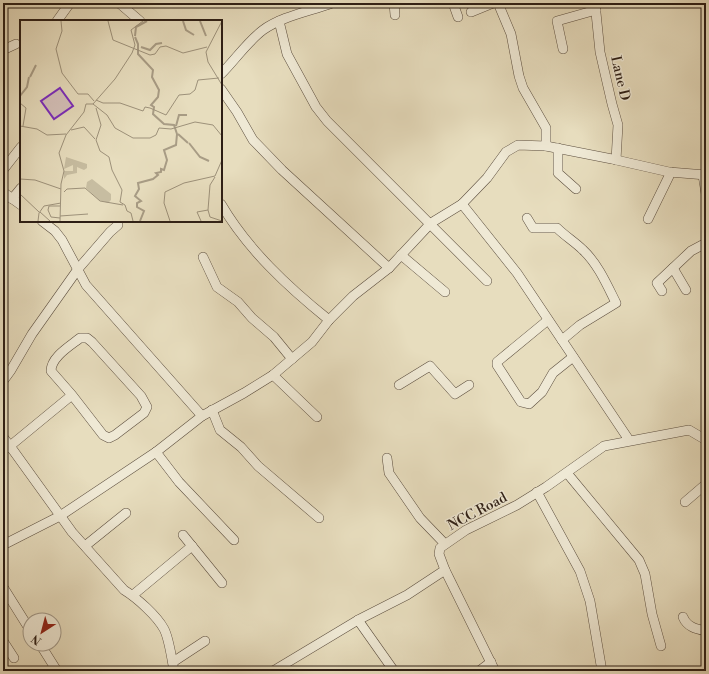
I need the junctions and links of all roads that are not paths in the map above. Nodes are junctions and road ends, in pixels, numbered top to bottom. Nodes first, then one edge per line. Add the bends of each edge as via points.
1 (70, 3) edge
2 (119, 3) edge
3 (332, 3) edge
4 (394, 3) edge
5 (453, 3) edge
6 (493, 3) edge
7 (498, 3) edge
8 (595, 7) edge
9 (471, 12) dead end
10 (395, 15) dead end
11 (458, 17) dead end
12 (58, 20) edge
13 (139, 20) edge
14 (279, 21) junction
15 (16, 44) dead end
16 (563, 49) dead end
17 (3, 50) edge
18 (222, 73) edge
19 (222, 90) edge
20 (546, 146) junction
21 (20, 148) edge
22 (558, 148) junction
23 (616, 160) junction
24 (3, 170) edge
25 (671, 172) junction
26 (704, 175) edge
27 (20, 189) edge
28 (576, 189) dead end
29 (3, 192) edge
30 (706, 194) edge
31 (12, 199) junction
32 (20, 204) edge
33 (462, 204) junction
34 (222, 206) edge
35 (527, 218) dead end
36 (648, 219) dead end
37 (43, 222) edge
38 (430, 223) junction
39 (118, 225) dead end
40 (706, 243) edge
41 (401, 255) junction
42 (203, 258) dead end
43 (389, 268) junction
44 (673, 268) junction
45 (78, 269) junction
46 (487, 281) dead end
47 (686, 290) dead end
48 (662, 291) dead end
49 (445, 292) dead end
50 (329, 320) junction
51 (548, 320) junction
52 (562, 340) junction
53 (573, 357) junction
54 (292, 359) junction
55 (273, 375) junction
56 (3, 381) edge
57 (399, 385) dead end
58 (469, 385) dead end
59 (72, 395) junction
60 (212, 410) junction
61 (202, 416) junction
62 (317, 417) dead end
63 (3, 437) edge
64 (629, 440) junction
65 (706, 440) edge
66 (6, 448) edge
67 (156, 452) junction
68 (387, 458) dead end
69 (567, 473) junction
70 (706, 484) edge
71 (537, 492) junction
72 (685, 502) dead end
73 (126, 513) dead end
74 (60, 516) junction
75 (319, 518) dead end
76 (183, 535) dead end
77 (234, 540) dead end
78 (445, 544) junction
79 (3, 545) edge
80 (85, 546) junction
81 (192, 546) junction
82 (446, 570) junction
83 (222, 583) dead end
84 (3, 587) edge
85 (133, 595) junction
86 (22, 617) edge
87 (684, 619) dead end
88 (358, 620) junction
89 (706, 631) edge
90 (3, 641) edge
91 (205, 641) dead end
92 (661, 646) dead end
93 (45, 652) edge
94 (14, 658) dead end
95 (173, 666) edge
96 (493, 667) edge
97 (57, 671) edge
98 (273, 671) edge
99 (394, 671) edge
100 (479, 671) edge
101 (602, 671) edge

1 - 12 street
2 - 13 street
3 - 14 street
4 - 10 street
5 - 11 street
6 - 9 street
7 - 20 street via 511,34 523,88 546,128
8 - 16 street via 557,21
8 - 23 street, Lane D via 600,52 618,125
14 - 18 street via 264,29 247,44
14 - 38 street via 287,54 327,122
15 - 17 street
19 - 43 street via 253,140
20 - 22 street
20 - 33 street via 518,146 506,152 487,178
21 - 24 street
22 - 23 street
22 - 28 street via 558,173
23 - 25 street
25 - 26 street
25 - 36 street
26 - 30 street
27 - 31 street
29 - 31 street
31 - 32 street
33 - 38 street
33 - 51 street via 517,273
34 - 50 street via 253,249 302,298
35 - 52 street via 533,228 557,228 584,250 597,267 616,303 580,324
37 - 45 street via 59,235
38 - 41 street
38 - 46 street
39 - 45 street
40 - 44 street via 690,251
41 - 43 street
41 - 49 street
42 - 54 street via 217,287 238,302 274,337
43 - 50 street via 353,296
44 - 47 street
44 - 48 street via 656,283
45 - 56 street via 32,334
45 - 61 street via 86,285
50 - 54 street via 312,342
51 - 52 street
51 - 53 street via 497,362 521,402 529,404 542,392 553,373
52 - 53 street
53 - 64 street
54 - 55 street
55 - 60 street
55 - 62 street
57 - 58 street via 430,366 455,394
59 - 59 street via 103,435 109,438 136,420 147,407 141,396 87,338 80,338 56,358 51,367 51,371
59 - 66 street
60 - 61 street
60 - 75 street via 220,430
61 - 67 street
63 - 66 street
64 - 65 street, NCC Road via 688,430
64 - 69 street, NCC Road via 604,446
66 - 74 street
67 - 74 street
67 - 77 street via 179,482
68 - 78 street via 389,473 420,518
69 - 71 street, NCC Road
69 - 92 street via 639,560 646,574 652,614
70 - 72 street
71 - 78 street, NCC Road
71 - 101 street via 580,571 590,601
73 - 80 street
74 - 79 street
74 - 80 street
76 - 81 street
78 - 82 street, NCC Road via 438,554
80 - 85 street via 124,590
81 - 83 street
81 - 85 street
82 - 88 street via 408,595
82 - 96 street
84 - 86 street
85 - 95 street via 164,629
87 - 89 street via 693,629
88 - 98 street
88 - 99 street
90 - 94 street
91 - 95 street
93 - 97 street
96 - 100 street

